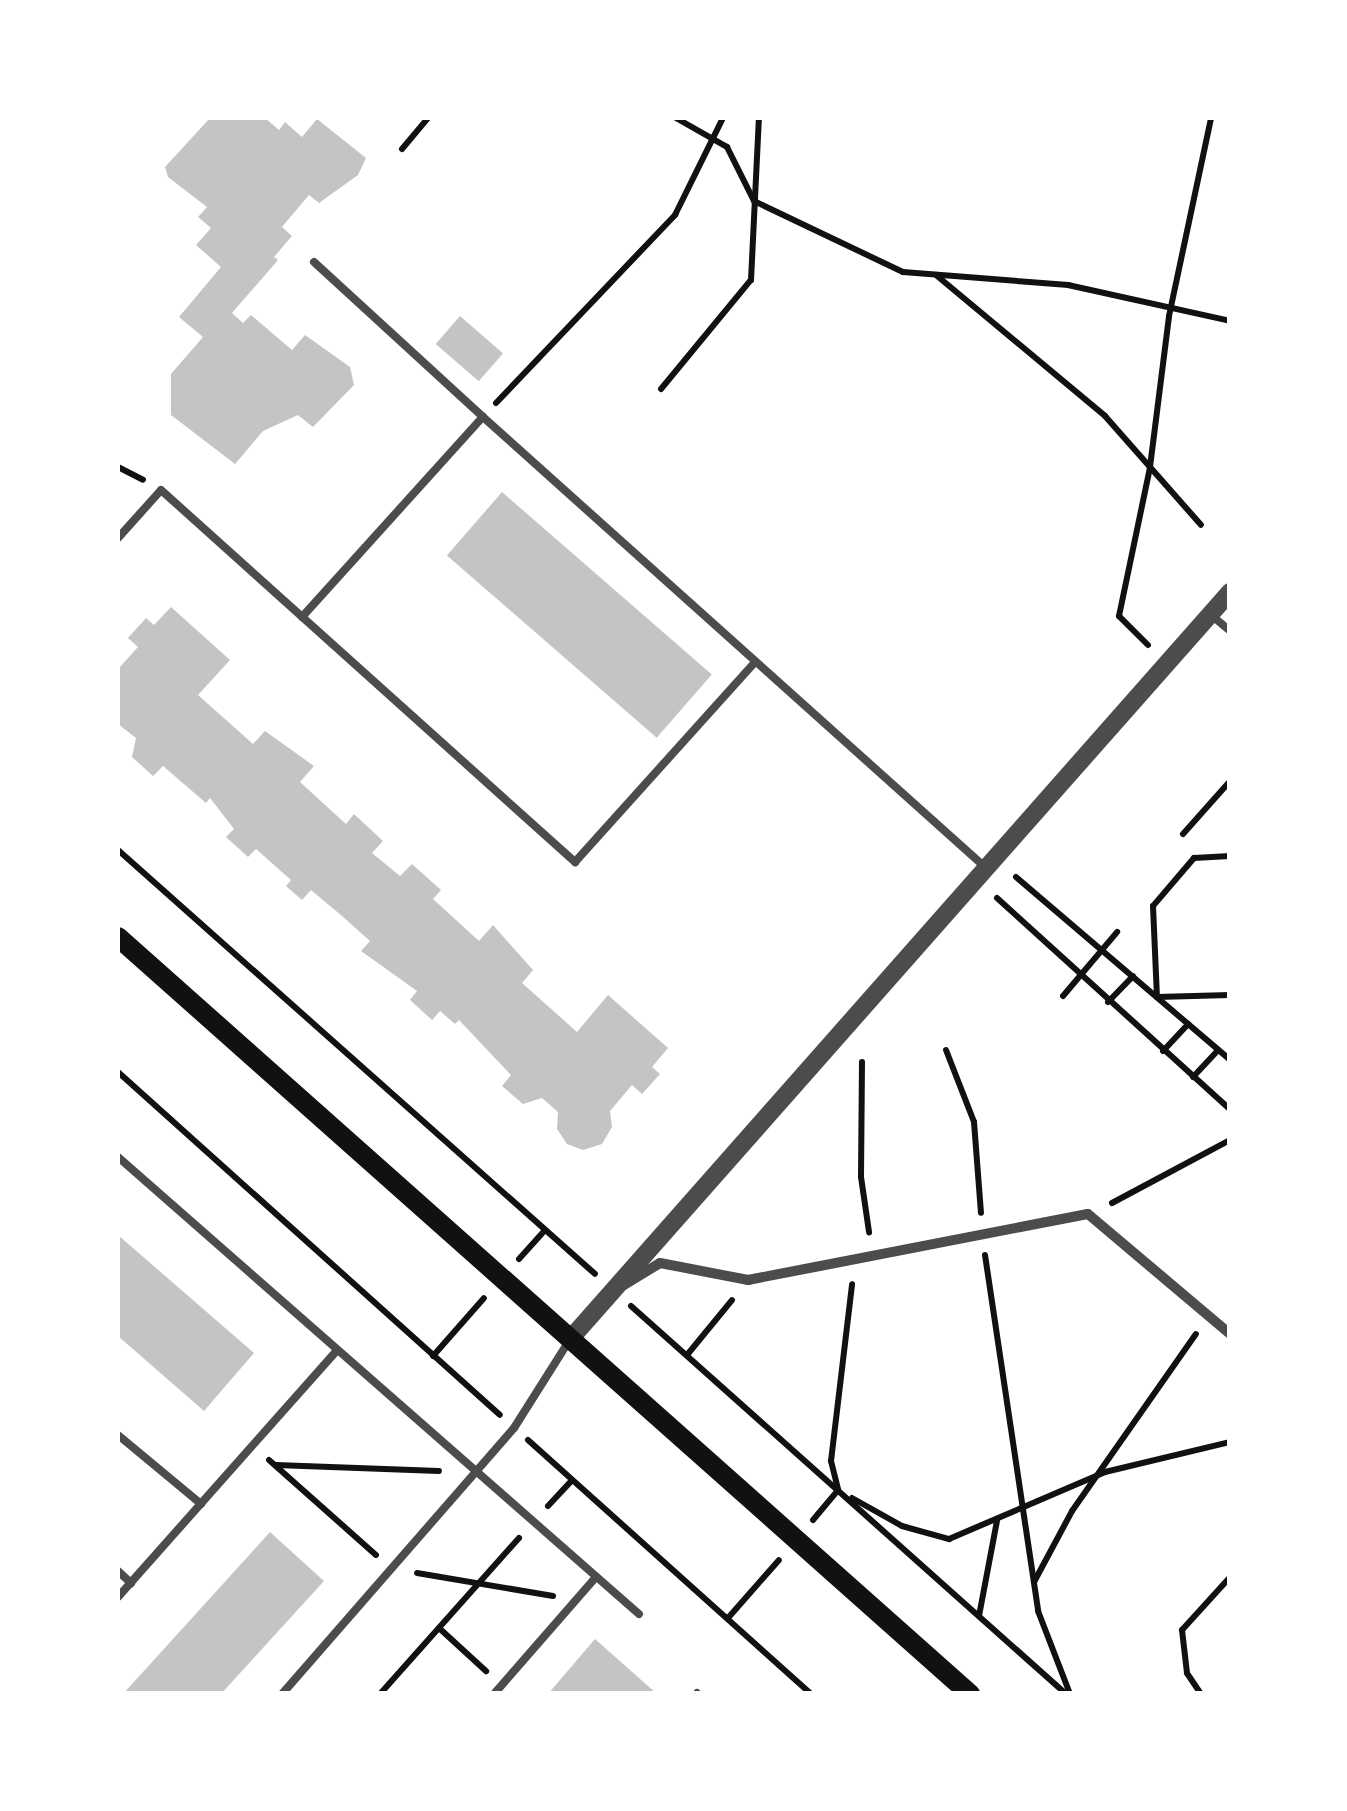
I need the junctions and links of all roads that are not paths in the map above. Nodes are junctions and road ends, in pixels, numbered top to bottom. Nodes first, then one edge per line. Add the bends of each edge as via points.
1 (314, 262) dead end
2 (483, 417) junction
3 (118, 538) edge
4 (1230, 592) edge
5 (1210, 614) junction
6 (302, 617) junction
7 (1230, 631) edge
8 (755, 662) junction
9 (986, 868) junction
10 (118, 937) edge
11 (118, 1157) edge
12 (614, 1291) junction
13 (1230, 1334) edge
14 (572, 1337) junction
15 (338, 1350) junction
16 (118, 1435) edge
17 (476, 1472) junction
18 (201, 1504) junction
19 (118, 1571) edge
20 (596, 1577) junction
21 (130, 1582) junction
22 (118, 1597) edge
23 (639, 1614) dead end
24 (282, 1694) edge
25 (494, 1694) edge
26 (970, 1694) edge

1 - 2 lane
2 - 6 lane
2 - 8 lane
3 - 6 lane via 161,490
4 - 5 street
5 - 7 lane
5 - 9 street
6 - 8 lane via 575,862
8 - 9 lane
9 - 12 street
10 - 14 main road
11 - 15 lane
12 - 13 street via 660,1264 748,1280 1088,1214
12 - 14 street
14 - 17 lane via 514,1428
14 - 26 main road
15 - 17 lane
15 - 18 lane
16 - 18 lane
17 - 20 lane
17 - 24 lane
18 - 21 lane
19 - 21 lane
20 - 23 lane
20 - 25 lane
21 - 22 lane

